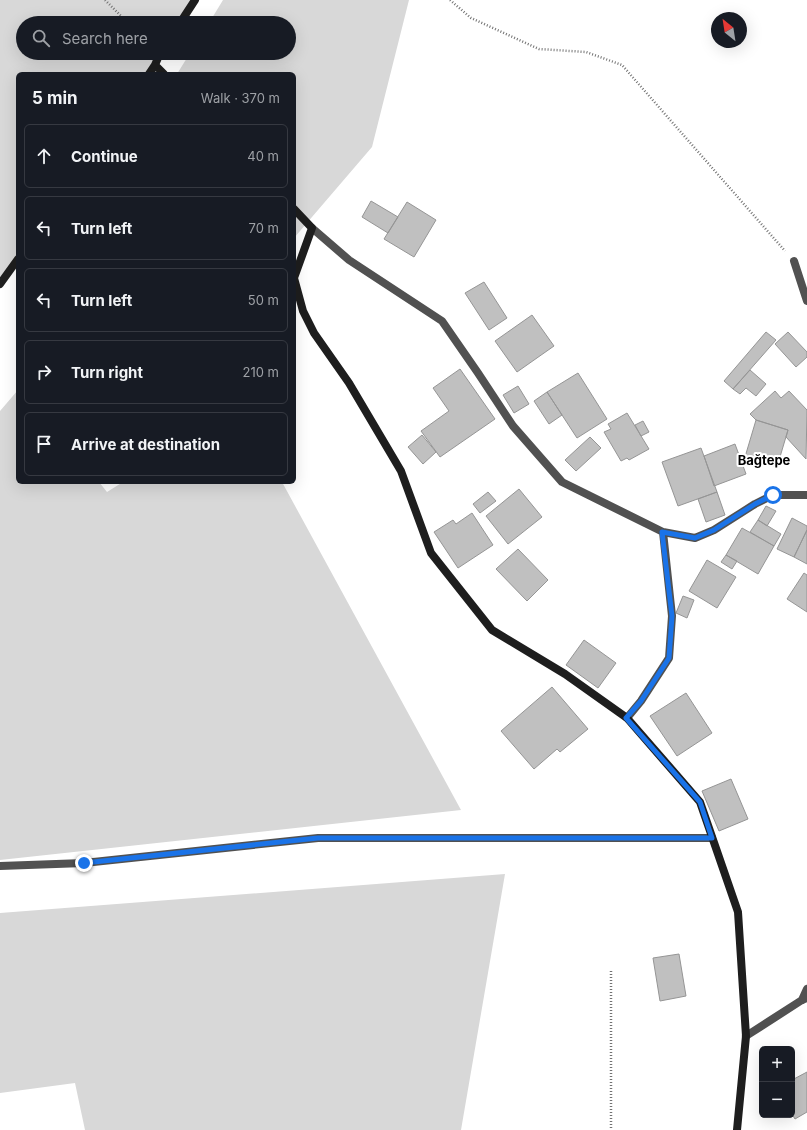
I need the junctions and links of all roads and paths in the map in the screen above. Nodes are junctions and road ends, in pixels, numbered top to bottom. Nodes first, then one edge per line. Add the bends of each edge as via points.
1 (105, 0) edge
2 (195, 0) edge
3 (450, 0) edge
4 (121, 16) edge
5 (185, 16) edge
6 (157, 60) edge
7 (155, 65) junction
8 (150, 72) edge
9 (162, 72) edge
10 (296, 211) edge
11 (312, 228) junction
12 (794, 261) joint
13 (16, 262) edge
14 (296, 272) edge
15 (0, 284) edge
16 (296, 285) edge
17 (807, 301) edge
18 (807, 495) edge
19 (662, 532) junction
20 (626, 718) junction
21 (712, 838) junction
22 (0, 866) edge
23 (611, 970) dead end
24 (807, 989) edge
25 (805, 999) edge
26 (746, 1036) junction
27 (611, 1130) edge
28 (738, 1130) edge

1 - 4 path
2 - 5 street
3 - 12 path via 471,18 540,49 586,52 622,65
6 - 7 street
7 - 8 street
7 - 9 street
10 - 11 street
11 - 14 street
11 - 19 street via 349,260 442,321 513,426 562,482
12 - 17 street
13 - 15 street
16 - 20 street via 303,311 314,333 349,383 401,471 431,553 492,630 565,674
18 - 19 street via 773,495 714,530 695,538
19 - 20 street via 672,616 669,658 641,701
20 - 21 street via 700,802
21 - 22 street via 318,838 84,863
21 - 26 street via 738,912
23 - 27 path
24 - 25 street
25 - 26 street
26 - 28 street

